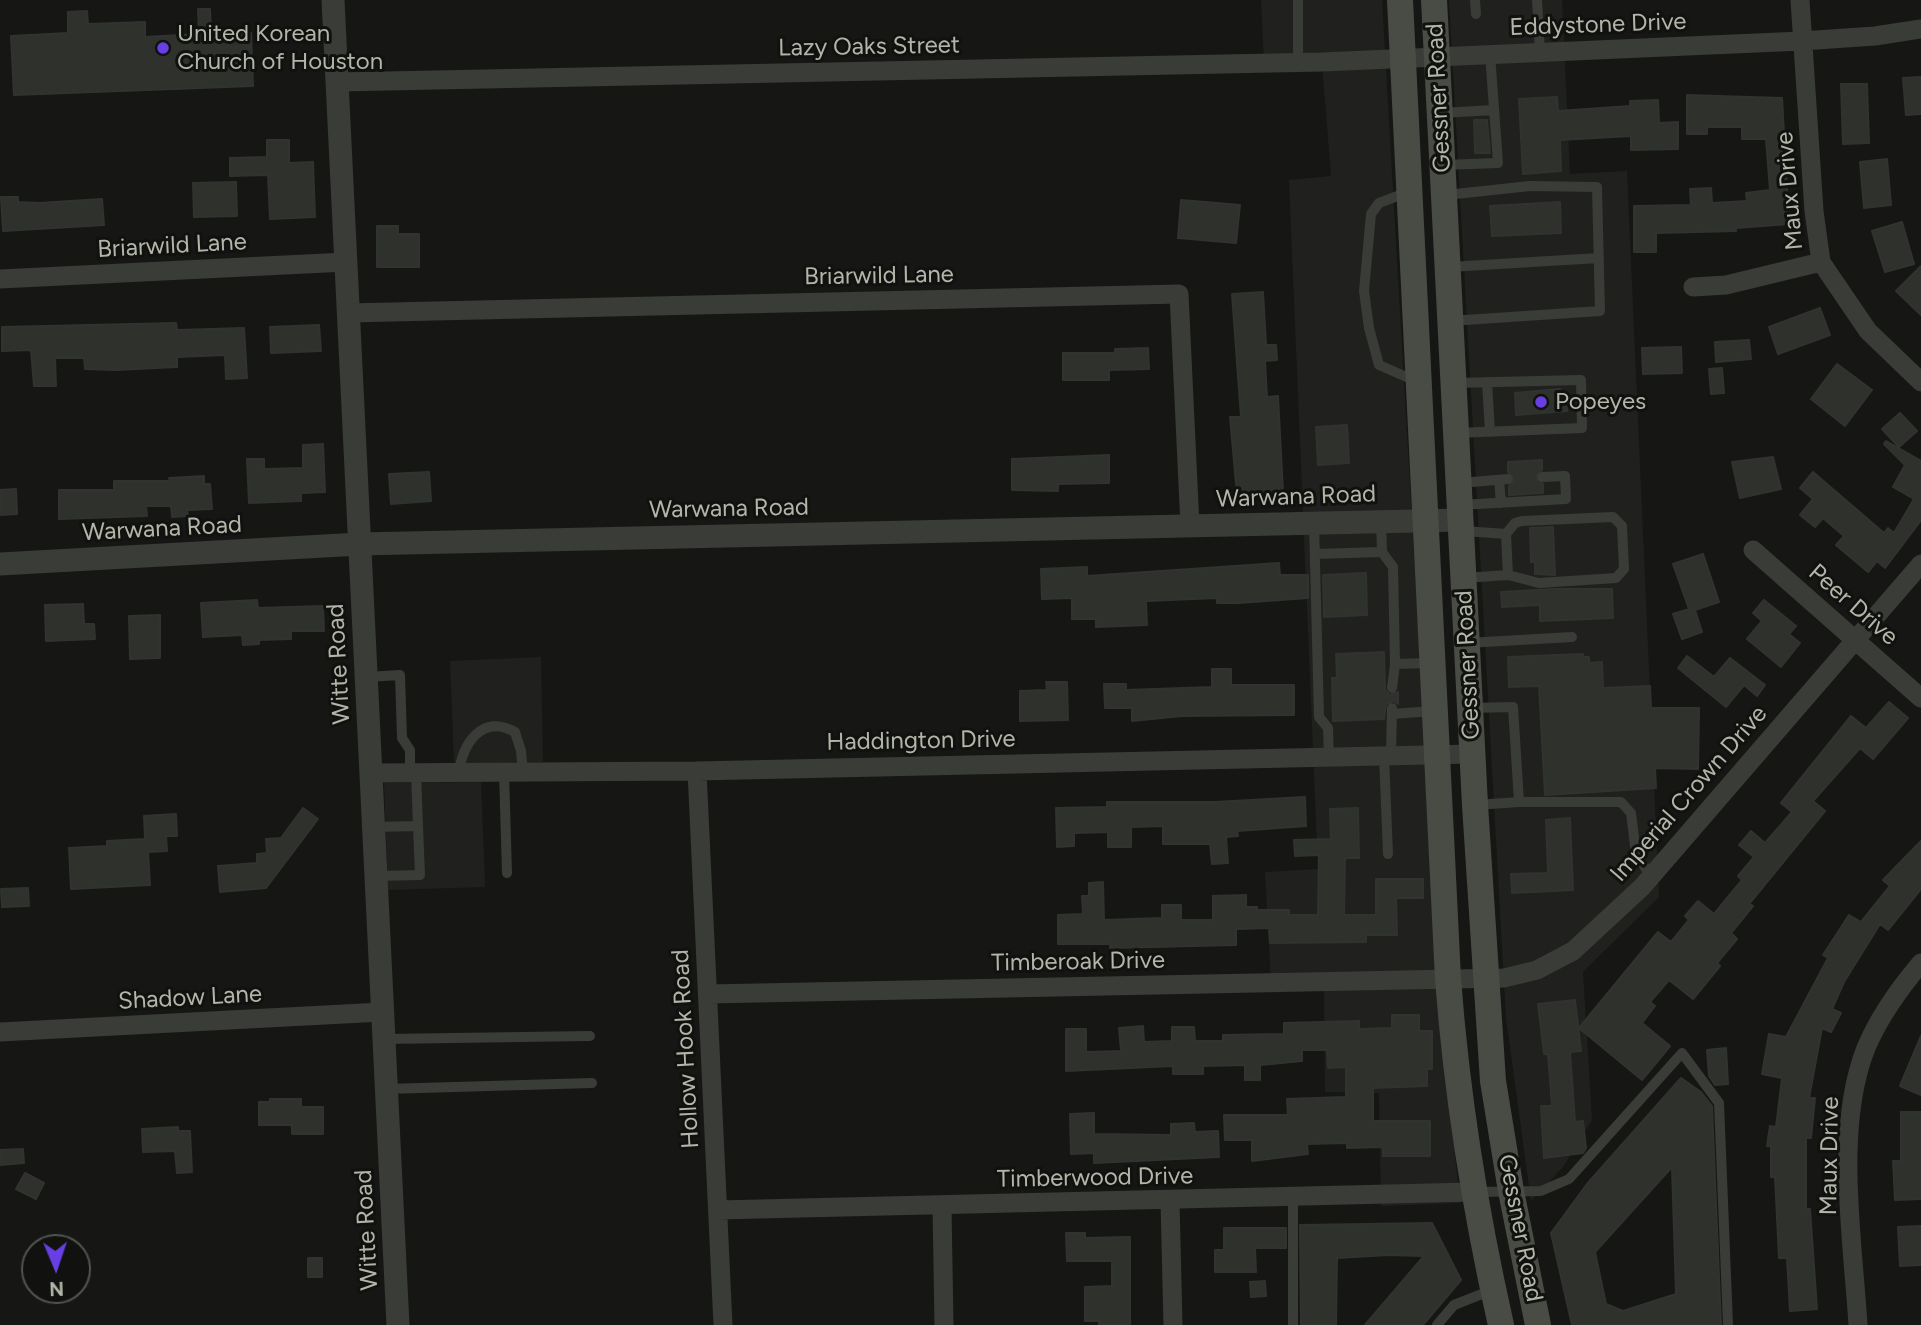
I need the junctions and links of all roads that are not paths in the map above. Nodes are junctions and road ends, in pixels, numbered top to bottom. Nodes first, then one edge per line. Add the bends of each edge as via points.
1 (333, 0) edge
2 (1298, 0) edge
3 (1400, 0) edge
4 (1434, 0) edge
5 (1475, 0) edge
6 (1537, 0) edge
7 (1800, 0) edge
8 (1476, 14) dead end
9 (1921, 29) edge
10 (1802, 41) junction
11 (1540, 52) junction
12 (1490, 54) junction
13 (1437, 57) junction
14 (1402, 59) junction
15 (1298, 63) junction
16 (337, 82) junction
17 (1494, 110) junction
18 (1440, 113) junction
19 (1442, 165) junction
20 (1409, 192) junction
21 (1444, 196) junction
22 (1599, 258) junction
23 (346, 262) junction
24 (1821, 262) junction
25 (1447, 267) junction
26 (0, 279) edge
27 (1693, 287) dead end
28 (348, 313) junction
29 (1450, 321) junction
30 (1418, 382) junction
31 (1487, 382) junction
32 (1921, 382) edge
33 (1453, 383) junction
34 (1490, 432) junction
35 (1456, 433) junction
36 (1542, 477) dead end
37 (1501, 503) junction
38 (1460, 510) junction
39 (1381, 521) junction
40 (1314, 523) junction
41 (1426, 525) junction
42 (1189, 526) junction
43 (1506, 534) junction
44 (360, 544) junction
45 (1753, 550) dead end
46 (1382, 552) junction
47 (1315, 554) junction
48 (0, 564) edge
49 (1921, 564) edge
50 (1508, 575) junction
51 (1463, 578) junction
52 (1572, 637) dead end
53 (1856, 641) junction
54 (1466, 643) junction
55 (1431, 663) junction
56 (1395, 664) junction
57 (366, 677) junction
58 (1392, 688) dead end
59 (1921, 698) edge
60 (1470, 708) junction
61 (1433, 711) junction
62 (1472, 754) junction
63 (1435, 755) junction
64 (1388, 756) junction
65 (1329, 757) junction
66 (697, 771) junction
67 (459, 772) junction
68 (513, 772) junction
69 (371, 773) junction
70 (413, 773) junction
71 (1519, 802) junction
72 (1475, 805) junction
73 (418, 826) junction
74 (373, 827) junction
75 (1388, 854) dead end
76 (507, 873) dead end
77 (376, 876) junction
78 (1652, 877) junction
79 (1921, 963) edge
80 (1448, 979) junction
81 (1486, 979) junction
82 (708, 994) junction
83 (382, 1012) junction
84 (0, 1032) edge
85 (590, 1036) dead end
86 (384, 1039) junction
87 (592, 1083) dead end
88 (386, 1089) junction
89 (1511, 1191) junction
90 (1472, 1192) junction
91 (1293, 1197) junction
92 (1170, 1201) junction
93 (942, 1206) junction
94 (718, 1210) junction
95 (1493, 1289) junction
96 (398, 1325) edge
97 (723, 1325) edge
98 (943, 1325) edge
99 (1173, 1325) edge
100 (1293, 1325) edge
101 (1437, 1325) edge
102 (1501, 1325) edge
103 (1538, 1325) edge
104 (1728, 1325) edge
105 (1858, 1325) edge

1 - 16 street, Witte Road
2 - 15 lane
3 - 14 main road, Gessner Road
4 - 13 main road, Gessner Road
5 - 8 lane
6 - 11 lane
7 - 10 street, Maux Drive
9 - 10 street, Eddystone Drive
10 - 11 street, Eddystone Drive
10 - 24 street, Maux Drive
11 - 12 street, Eddystone Drive
12 - 13 street, Eddystone Drive
12 - 17 lane
13 - 14 street, Eddystone Drive
13 - 18 main road, Gessner Road
14 - 15 street, Lazy Oaks Street
14 - 20 main road, Gessner Road
15 - 16 street, Lazy Oaks Street
16 - 23 street, Witte Road
17 - 18 lane
17 - 19 lane via 1498,163
18 - 19 main road, Gessner Road
19 - 21 main road, Gessner Road
20 - 30 main road, Gessner Road
20 - 30 lane via 1379,203 1371,214 1364,291 1379,365
21 - 22 lane via 1519,187 1597,187
21 - 25 main road, Gessner Road
22 - 25 lane
22 - 29 lane via 1600,311
23 - 26 street, Briarwild Lane
23 - 28 street, Witte Road
24 - 27 street via 1726,285
24 - 32 street, Maux Drive via 1868,331
25 - 29 main road, Gessner Road
28 - 42 street, Briarwild Lane via 1179,294
28 - 44 street, Witte Road
29 - 33 main road, Gessner Road
30 - 41 main road, Gessner Road
31 - 33 lane
31 - 34 lane
31 - 34 lane via 1581,380 1582,428
33 - 35 main road, Gessner Road
34 - 35 lane
35 - 38 main road, Gessner Road
36 - 37 lane via 1565,476 1566,499
37 - 38 lane
37 - 38 lane via 1504,479
38 - 41 street, Warwana Road
38 - 43 lane
38 - 51 main road, Gessner Road
39 - 40 street, Warwana Road
39 - 41 street, Warwana Road
39 - 46 lane
40 - 42 street, Warwana Road
40 - 47 lane
41 - 55 main road, Gessner Road
42 - 44 street, Warwana Road
43 - 50 lane
43 - 50 lane via 1522,521 1617,519 1622,526 1624,569 1616,578 1539,583
44 - 48 street, Warwana Road
44 - 57 street, Witte Road
45 - 53 street, Peer Drive
46 - 47 lane
46 - 56 lane via 1393,567
47 - 65 lane via 1319,717 1328,728
49 - 53 street, Imperial Crown Drive
50 - 51 lane
51 - 54 main road, Gessner Road
52 - 54 lane
53 - 59 street, Peer Drive
53 - 78 street, Imperial Crown Drive
54 - 60 main road, Gessner Road
55 - 56 lane
55 - 61 main road, Gessner Road
56 - 58 lane
57 - 69 street, Witte Road
57 - 70 lane via 400,676 402,738 410,750
60 - 62 main road, Gessner Road
60 - 71 lane via 1513,707
61 - 63 main road, Gessner Road
61 - 64 lane via 1392,711
62 - 63 street, Haddington Drive
62 - 72 main road, Gessner Road
63 - 64 street, Haddington Drive
63 - 80 main road, Gessner Road
64 - 65 street, Haddington Drive
64 - 75 lane
65 - 66 street, Haddington Drive
66 - 68 street, Haddington Drive
66 - 82 street, Hollow Hook Road
67 - 68 street, Haddington Drive
67 - 68 lane via 461,752 468,741 495,727 515,732 522,751
67 - 70 street, Haddington Drive
68 - 76 lane
69 - 70 street, Haddington Drive
69 - 74 street, Witte Road
70 - 73 lane
71 - 72 lane
71 - 78 lane via 1621,802 1631,813 1636,855
72 - 81 main road, Gessner Road
73 - 74 lane
73 - 77 lane via 420,876
74 - 77 street, Witte Road
77 - 83 street, Witte Road
78 - 81 street, Imperial Crown Drive via 1573,951 1537,970
79 - 105 street, Maux Drive via 1876,1026 1856,1082 1850,1168
80 - 81 street, Imperial Crown Drive
80 - 82 street, Timberoak Drive
80 - 90 main road, Gessner Road
81 - 89 main road, Gessner Road via 1493,1081
82 - 94 street, Hollow Hook Road
83 - 84 street, Shadow Lane
83 - 86 street, Witte Road
85 - 86 lane
86 - 88 street, Witte Road
87 - 88 lane
88 - 96 street, Witte Road
89 - 90 lane
89 - 103 main road, Gessner Road
89 - 104 lane via 1541,1191 1569,1179 1682,1053 1719,1103
90 - 91 street, Timberwood Drive
90 - 95 main road, Gessner Road
91 - 92 street, Timberwood Drive
91 - 100 lane
92 - 93 street, Timberwood Drive
92 - 99 street
93 - 94 street, Timberwood Drive
93 - 98 street
94 - 97 street, Hollow Hook Road
95 - 101 lane via 1454,1306
95 - 102 main road, Gessner Road

